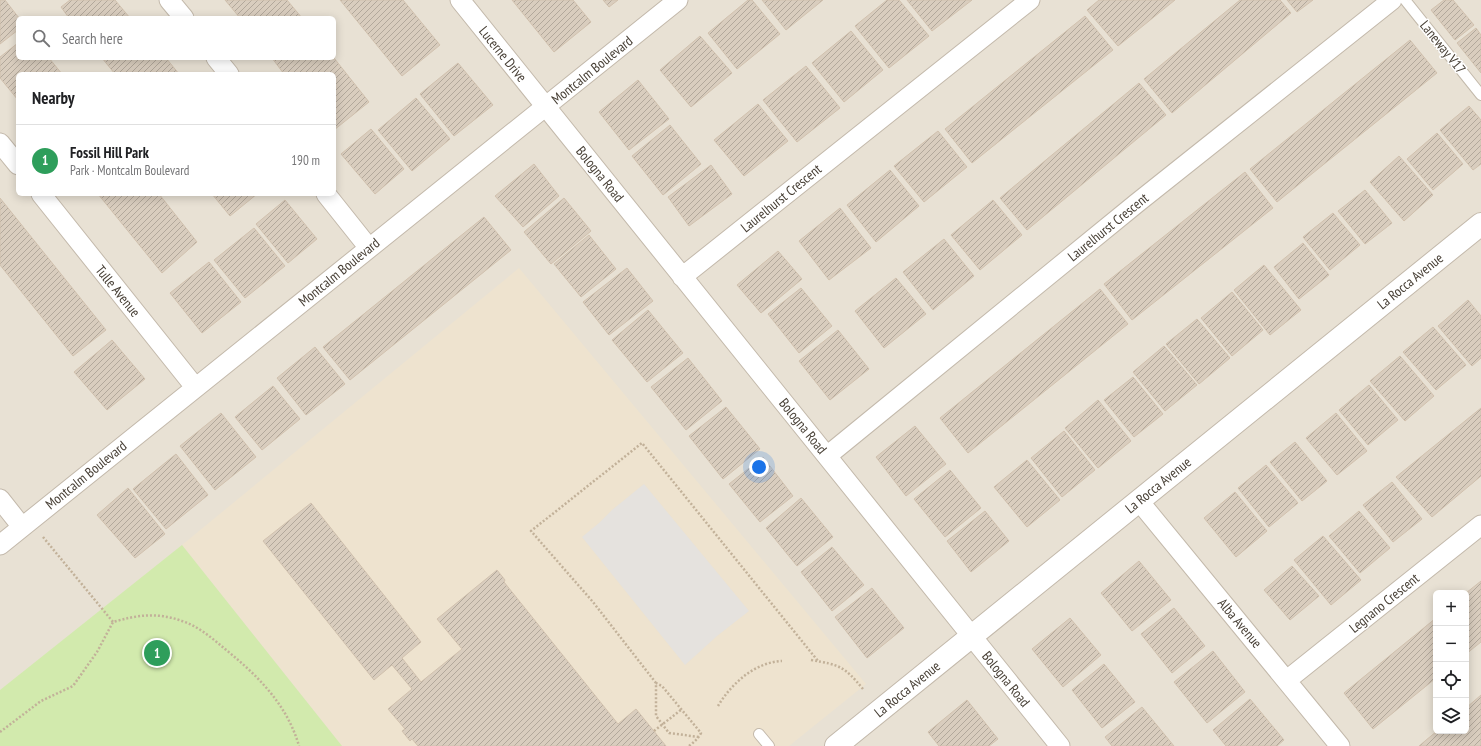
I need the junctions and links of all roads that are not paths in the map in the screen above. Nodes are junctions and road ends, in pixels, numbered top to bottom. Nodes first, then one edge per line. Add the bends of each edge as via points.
1 (169, 0) edge
2 (460, 0) edge
3 (678, 0) edge
4 (1030, 0) edge
5 (1392, 0) edge
6 (1405, 0) edge
7 (182, 16) edge
8 (218, 60) edge
9 (227, 72) edge
10 (1481, 95) edge
11 (546, 107) junction
12 (0, 143) edge
13 (16, 163) edge
14 (43, 196) edge
15 (328, 196) edge
16 (1481, 224) edge
17 (370, 248) junction
18 (682, 277) junction
19 (196, 388) junction
20 (827, 456) junction
21 (0, 499) edge
22 (1139, 501) junction
23 (1481, 525) edge
24 (22, 527) junction
25 (0, 545) edge
26 (972, 636) junction
27 (1288, 680) junction
28 (759, 734) dead end
29 (769, 746) edge
30 (836, 746) edge
31 (1060, 746) edge
32 (1340, 746) edge

1 - 7 street
2 - 11 street, Lucerne Drive
3 - 11 street, Montcalm Boulevard
4 - 18 street, Laurelhurst Crescent
5 - 20 street, Laurelhurst Crescent via 1131,208
6 - 10 lane, Laneway V17
8 - 9 street
11 - 17 street, Montcalm Boulevard
11 - 18 street, Bologna Road
12 - 13 street
14 - 19 street, Tulle Avenue
15 - 17 street
16 - 22 street, La Rocca Avenue
17 - 19 street, Montcalm Boulevard
18 - 20 street, Bologna Road
19 - 24 street, Montcalm Boulevard
20 - 26 street, Bologna Road
21 - 24 street
22 - 26 street, La Rocca Avenue
22 - 27 street, Alba Avenue
23 - 27 street, Legnano Crescent
24 - 25 street, Montcalm Boulevard
26 - 30 street, La Rocca Avenue
26 - 31 street, Bologna Road
27 - 32 street, Alba Avenue
28 - 29 lane

